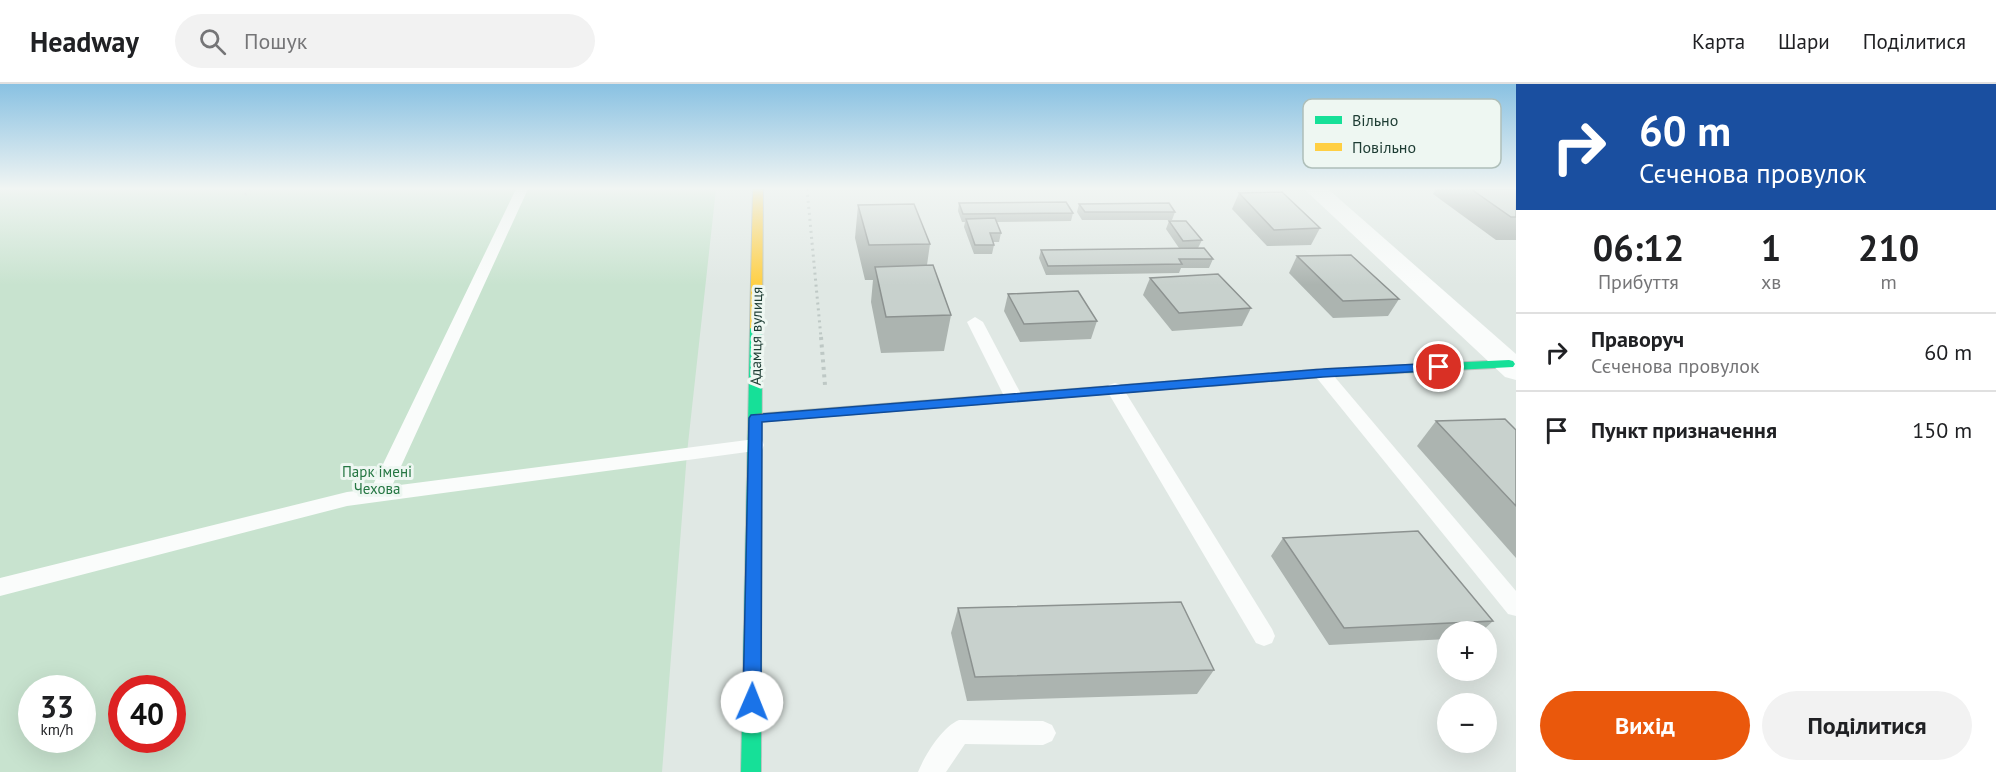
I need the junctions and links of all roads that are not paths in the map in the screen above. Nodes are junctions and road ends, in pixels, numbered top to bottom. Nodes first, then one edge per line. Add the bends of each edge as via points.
1 (507, 221) edge
2 (758, 221) edge
3 (1351, 221) edge
4 (975, 322) dead end
5 (1512, 367) edge
6 (1323, 373) junction
7 (1115, 389) junction
8 (1013, 396) junction
9 (756, 418) junction
10 (755, 445) junction
11 (378, 494) junction
12 (0, 587) edge
13 (1516, 607) edge
14 (1264, 636) dead end
15 (1043, 733) dead end
16 (751, 772) edge
17 (931, 772) edge

1 - 11 lane
2 - 9 street, Адамця вулиця
3 - 5 street
4 - 8 lane
5 - 6 street
6 - 7 street
6 - 13 lane
7 - 8 street
7 - 14 lane
8 - 9 street
9 - 10 street, Адамця вулиця
10 - 11 lane
10 - 16 street, Адамця вулиця
11 - 12 lane
15 - 17 lane via 959,732

